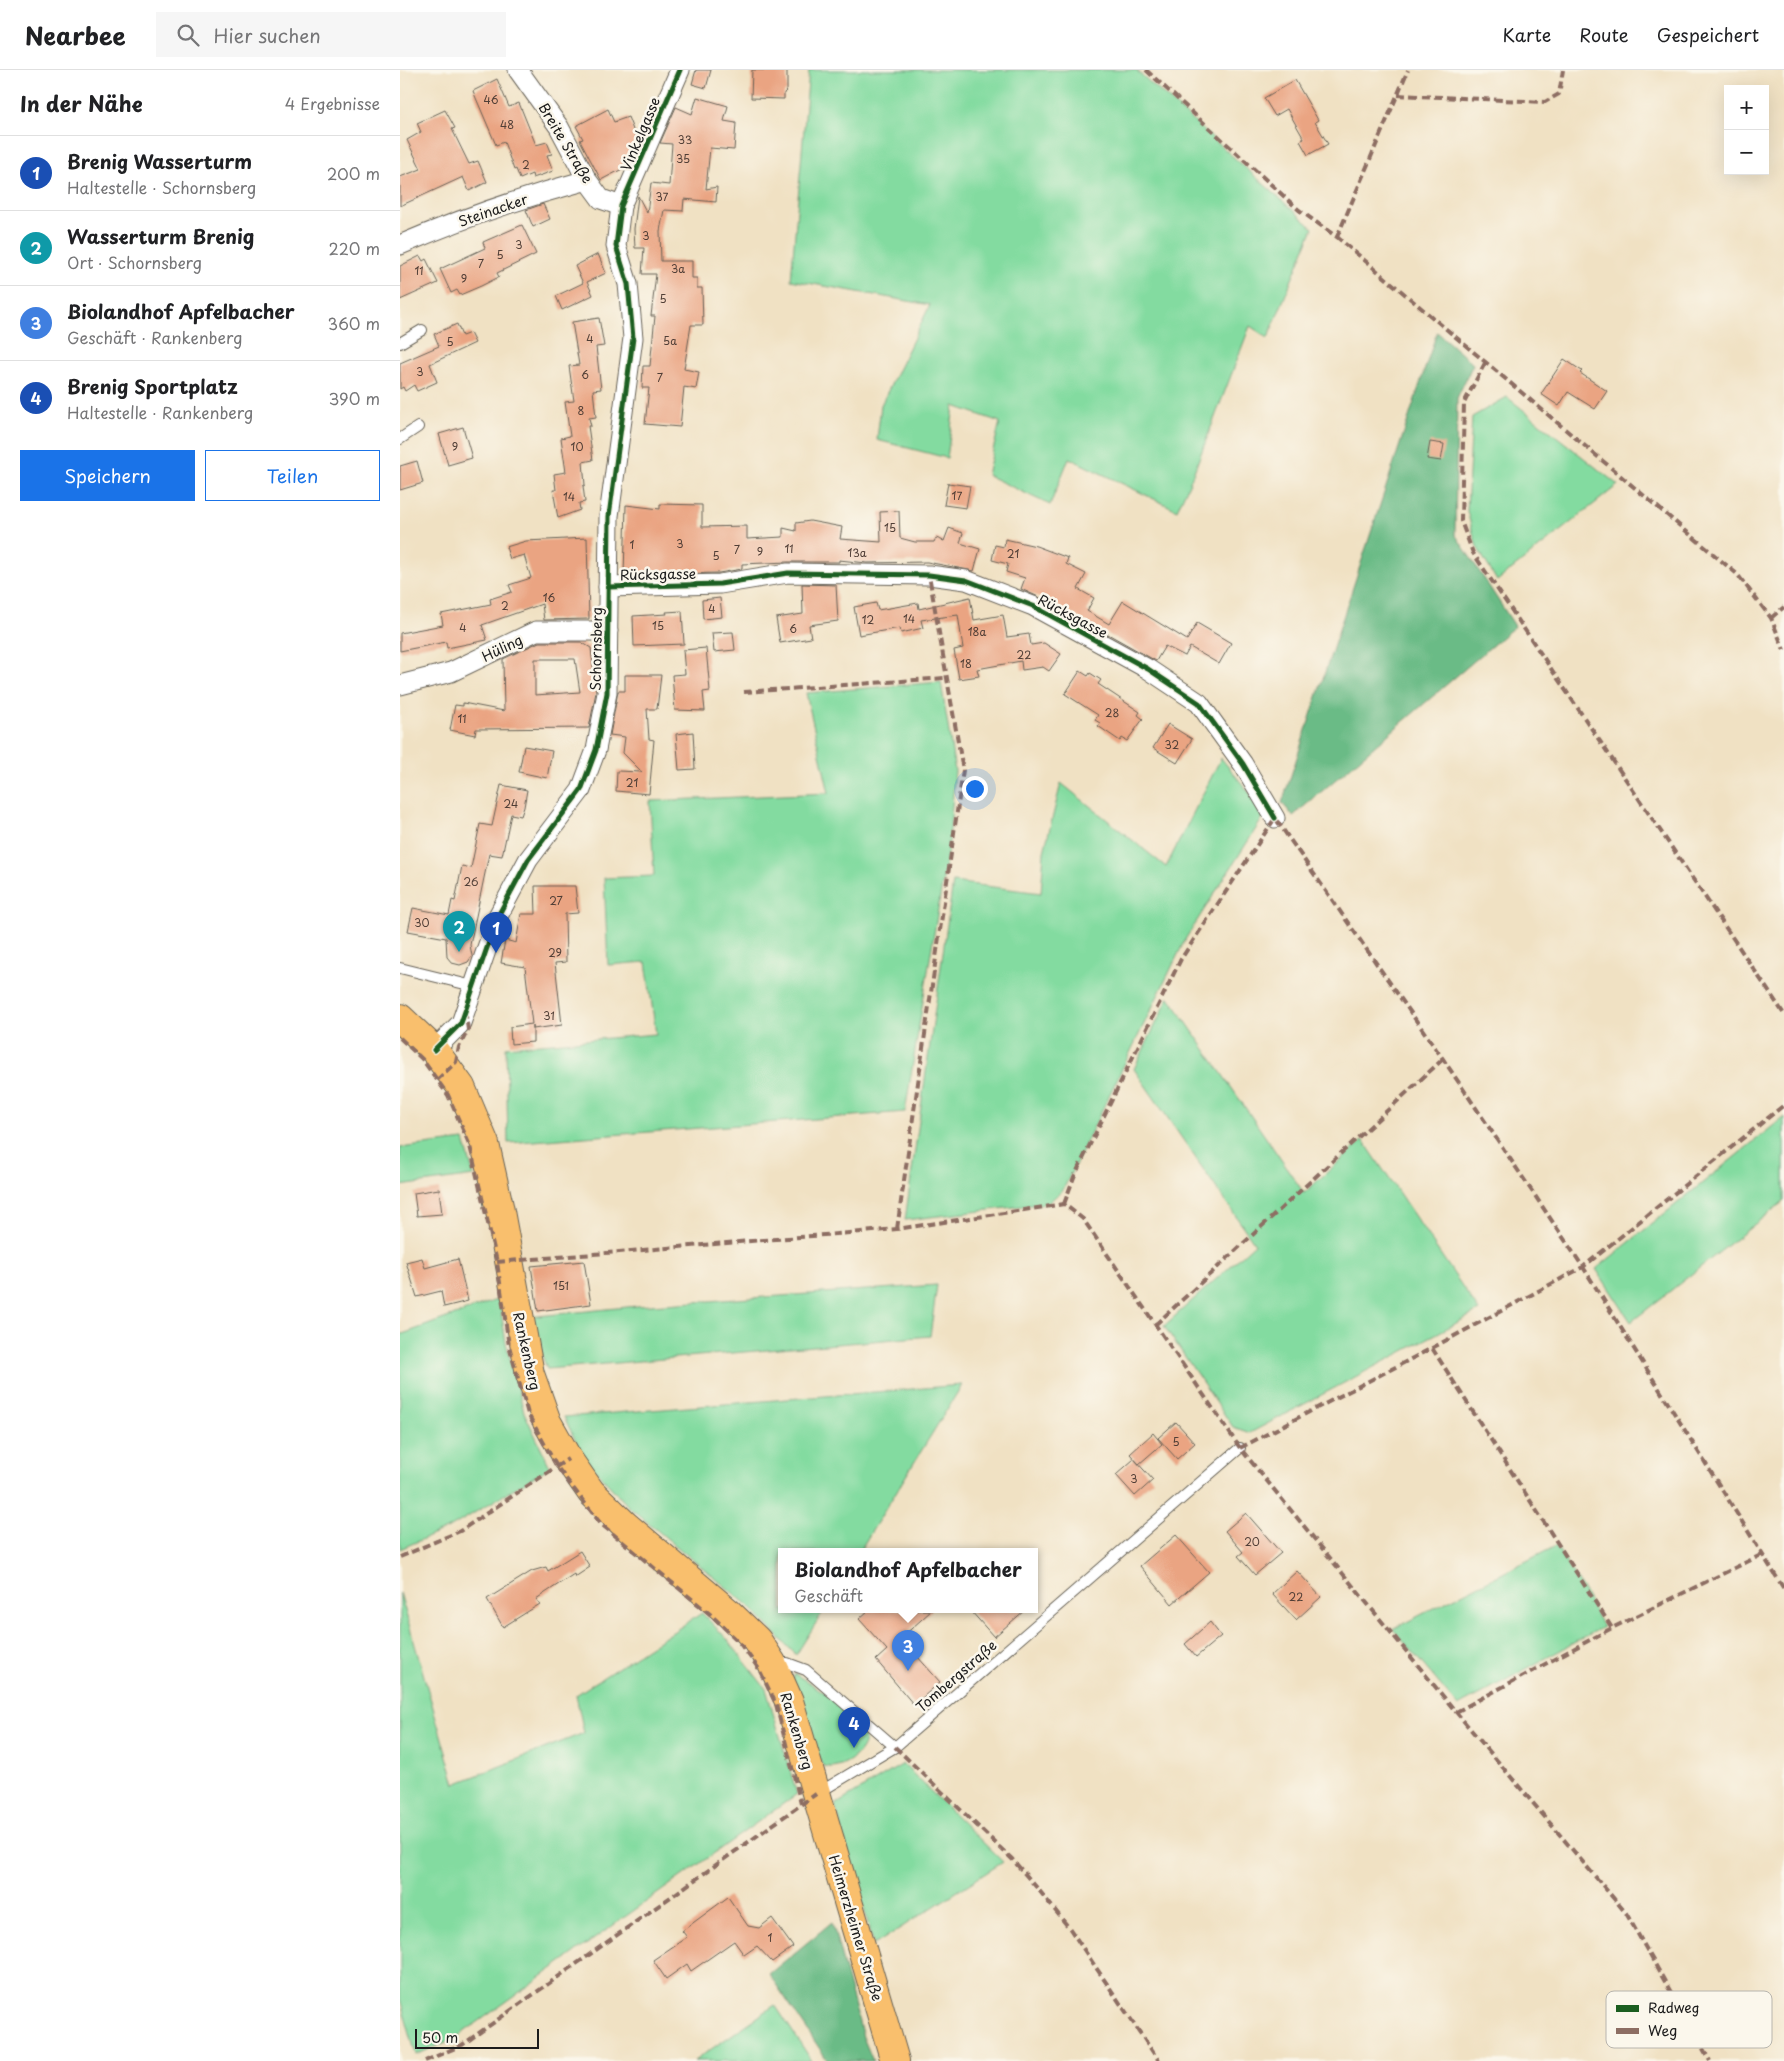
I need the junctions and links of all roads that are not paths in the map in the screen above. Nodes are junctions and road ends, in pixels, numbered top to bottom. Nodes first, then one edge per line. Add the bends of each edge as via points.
1 (518, 70) edge
2 (680, 70) edge
3 (587, 180) junction
4 (621, 206) junction
5 (400, 246) edge
6 (422, 330) dead end
7 (400, 343) edge
8 (418, 427) dead end
9 (400, 439) edge
10 (608, 587) junction
11 (608, 631) junction
12 (400, 685) edge
13 (1275, 818) dead end
14 (400, 968) edge
15 (473, 986) junction
16 (400, 1018) edge
17 (434, 1050) junction
18 (1240, 1448) dead end
19 (772, 1663) junction
20 (895, 1747) junction
21 (816, 1794) junction
22 (896, 2061) edge

1 - 3 street, Breite Straße via 559,127
2 - 4 street, Vinkelgasse
3 - 4 street, Breite Straße via 601,199
3 - 5 street, Steinacker via 439,228
4 - 10 street, Schornsberg via 616,246 628,284 633,338 610,516
6 - 7 lane
8 - 9 lane
10 - 11 street, Schornsberg
10 - 13 street, Rücksgasse via 720,584 788,573 929,575 966,580 1033,606 1148,669 1199,703
11 - 12 street, Hüling via 536,631 451,672
11 - 15 street, Schornsberg via 607,693 596,750 581,790 528,860 498,916
14 - 15 lane
15 - 17 street, Schornsberg via 461,1024
16 - 17 main road, Rankenberg
17 - 19 main road, Rankenberg via 461,1087 485,1144 530,1374 547,1422 591,1492 757,1640
18 - 20 lane, Tombergstraße
19 - 20 lane via 787,1663 806,1670
19 - 21 main road, Rankenberg via 790,1701
20 - 21 lane, Tombergstraße
21 - 22 main road, Heimerzheimer Straße

